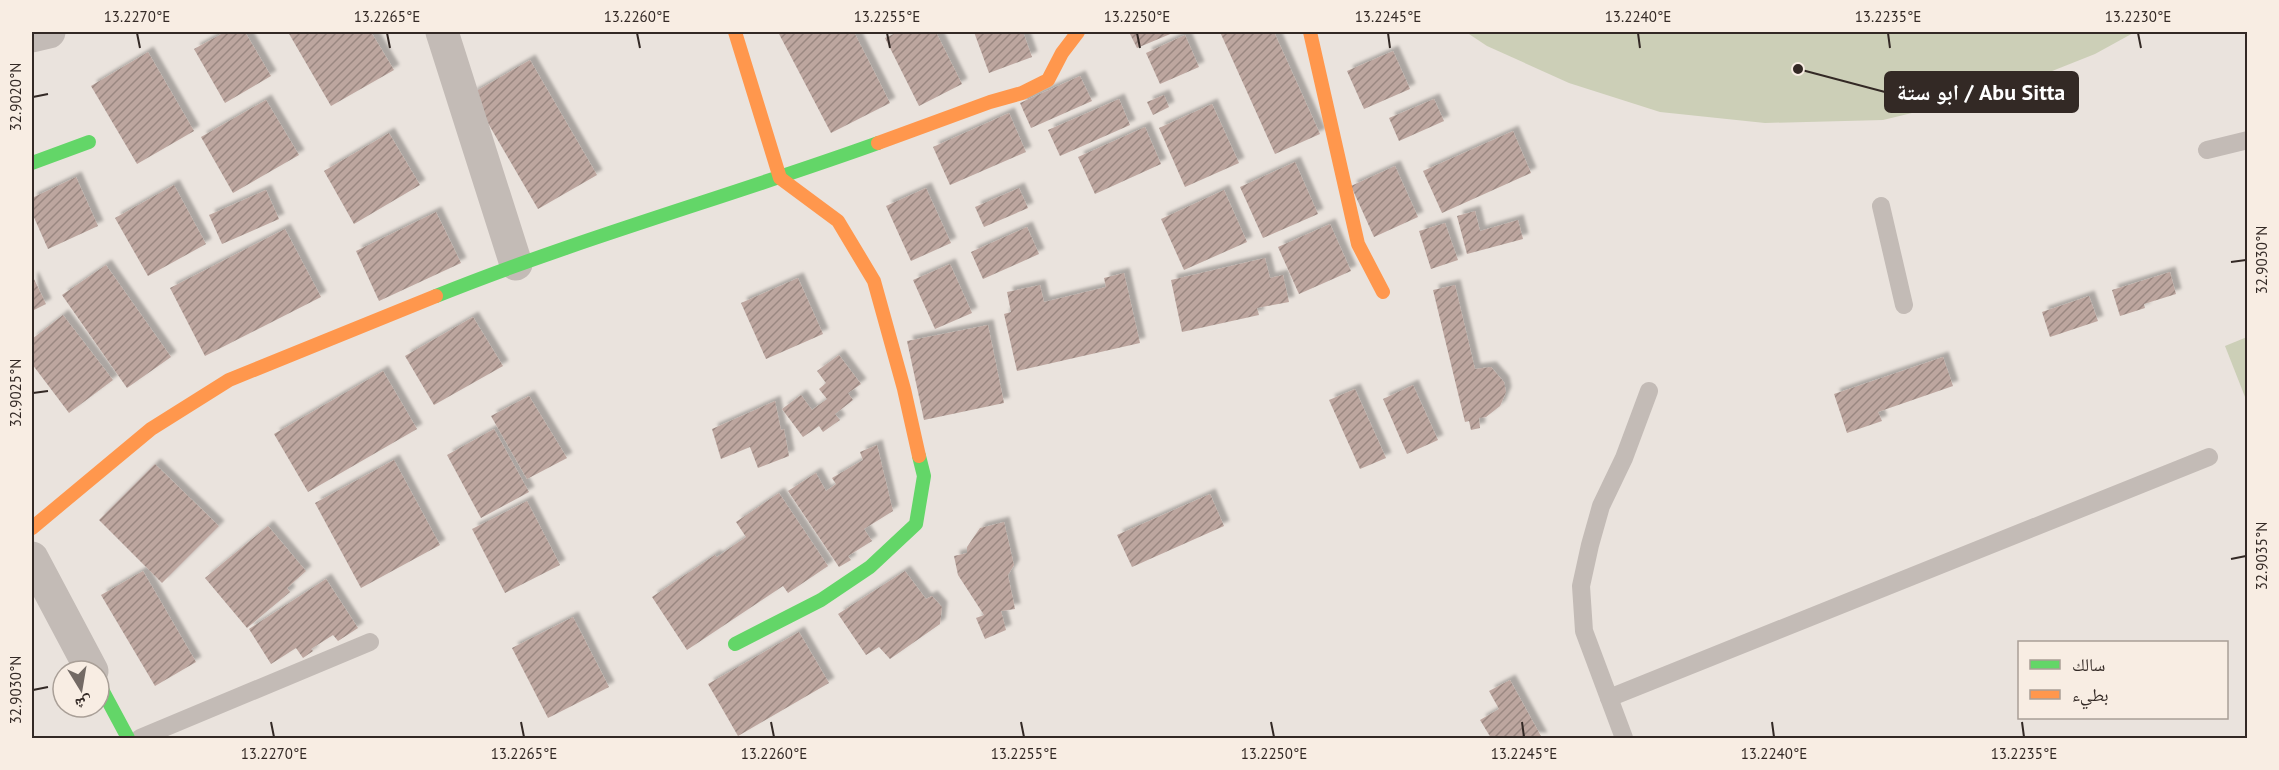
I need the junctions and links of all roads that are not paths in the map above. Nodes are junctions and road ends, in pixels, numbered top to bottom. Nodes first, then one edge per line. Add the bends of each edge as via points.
1 (49, 32) edge
2 (442, 32) edge
3 (735, 32) edge
4 (1078, 32) edge
5 (1310, 32) edge
6 (32, 36) edge
7 (2247, 140) edge
8 (89, 142) dead end
9 (2207, 150) dead end
10 (32, 163) edge
11 (780, 178) junction
12 (1881, 206) dead end
13 (516, 264) junction
14 (1383, 292) dead end
15 (1904, 305) dead end
16 (1649, 391) dead end
17 (2209, 457) dead end
18 (32, 528) edge
19 (32, 558) edge
20 (370, 642) dead end
21 (735, 644) dead end
22 (86, 659) edge
23 (1609, 698) junction
24 (111, 706) edge
25 (128, 738) edge
26 (140, 738) edge
27 (1624, 738) edge

1 - 6 street
2 - 13 street
3 - 11 street
4 - 11 street via 1048,80 1022,93
5 - 14 street via 1358,244
7 - 9 lane
8 - 10 street
11 - 13 street
11 - 21 street via 838,221 874,281 924,476 916,524 870,567 821,600
12 - 15 lane
13 - 18 street via 229,380 151,429
16 - 23 lane via 1601,506 1581,586 1584,631
17 - 23 lane
19 - 22 street
20 - 26 lane
23 - 27 lane
24 - 25 street

